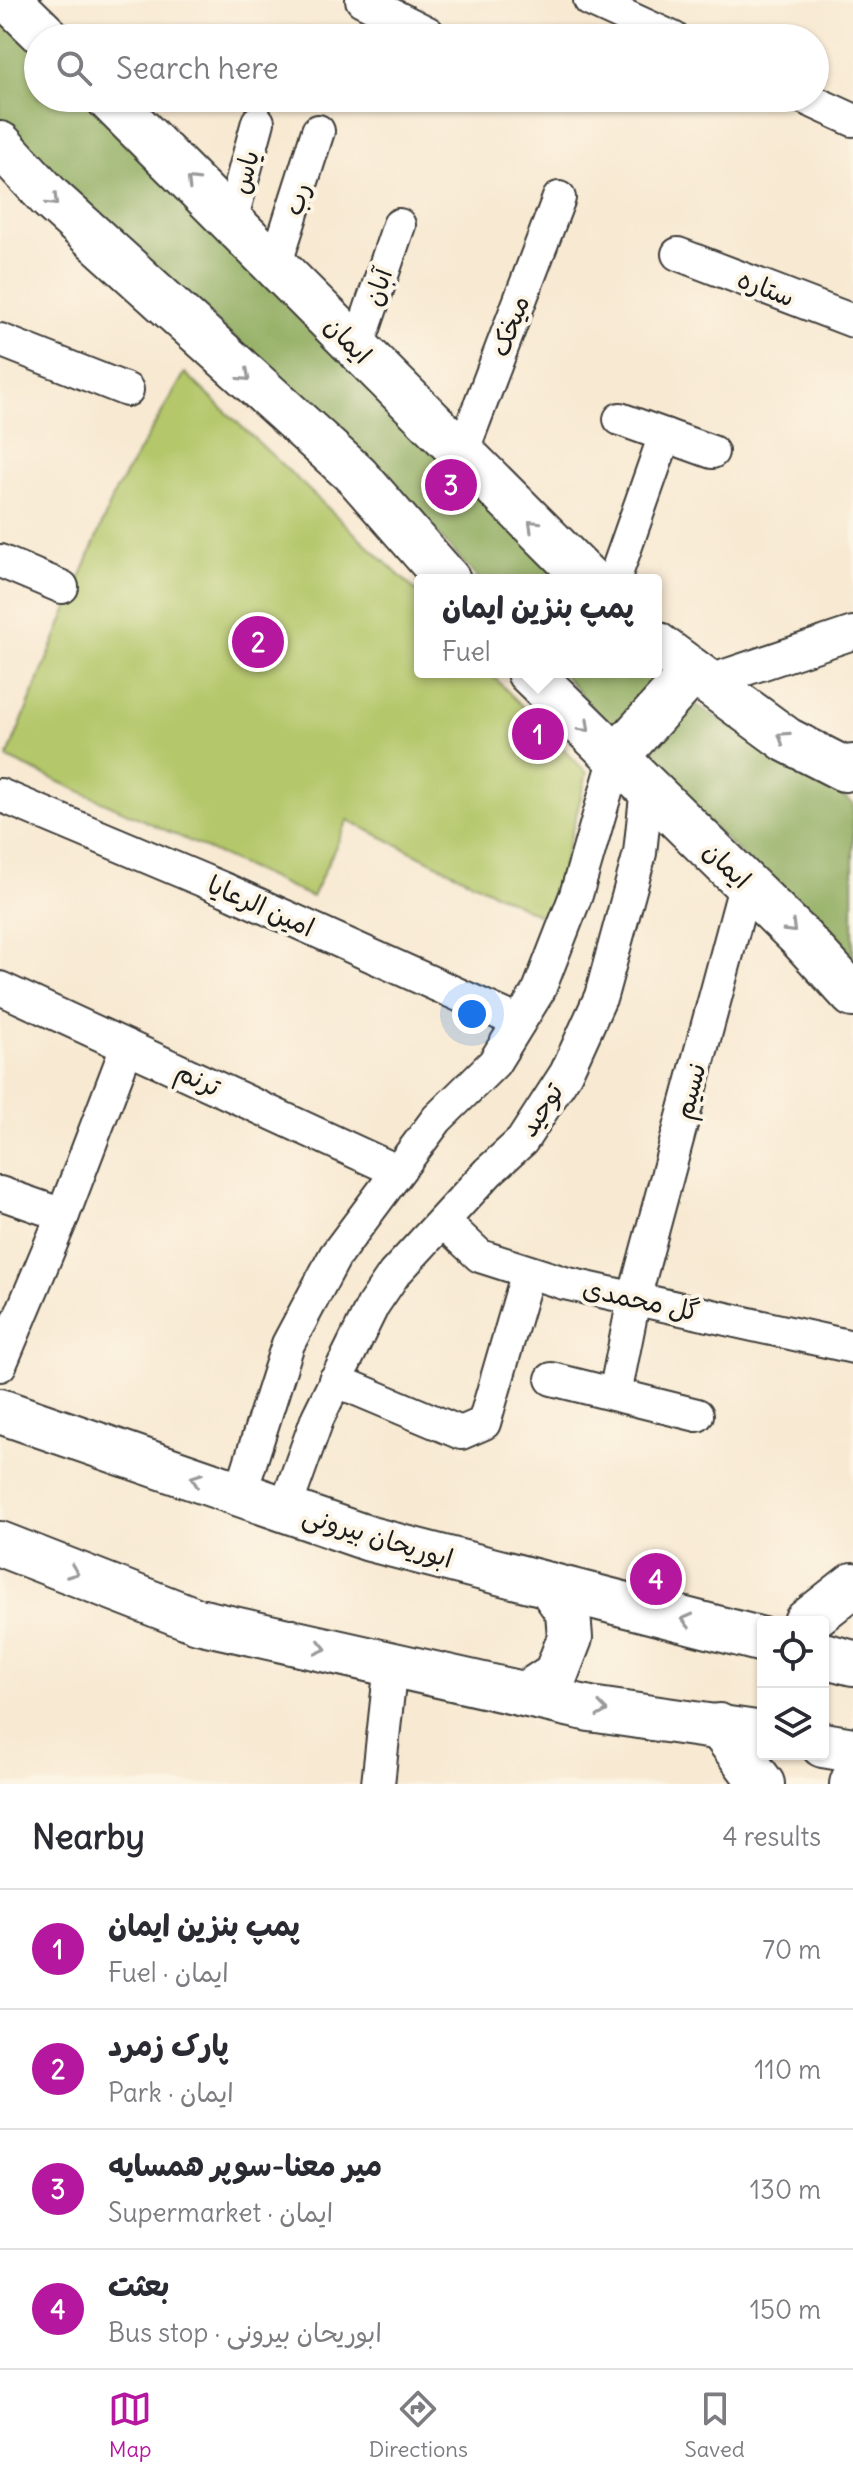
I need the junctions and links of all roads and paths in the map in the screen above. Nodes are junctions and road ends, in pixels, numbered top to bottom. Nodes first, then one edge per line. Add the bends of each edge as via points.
1 (9, 0) edge
2 (362, 0) edge
3 (590, 0) edge
4 (34, 24) edge
5 (410, 24) edge
6 (642, 24) edge
7 (829, 109) edge
8 (122, 112) edge
9 (853, 120) edge
10 (258, 122) dead end
11 (318, 131) dead end
12 (0, 144) edge
13 (559, 198) dead end
14 (231, 221) junction
15 (399, 225) dead end
16 (678, 254) dead end
17 (275, 266) junction
18 (853, 321) edge
19 (0, 340) edge
20 (357, 349) junction
21 (127, 390) dead end
22 (620, 419) dead end
23 (665, 435) junction
24 (712, 452) dead end
25 (461, 455) junction
26 (0, 561) edge
27 (443, 574) edge
28 (583, 574) edge
29 (616, 574) edge
30 (62, 587) dead end
31 (853, 633) edge
32 (662, 648) edge
33 (700, 677) junction
34 (535, 678) edge
35 (616, 757) junction
36 (853, 767) edge
37 (647, 787) junction
38 (0, 795) edge
39 (746, 883) junction
40 (0, 988) edge
41 (853, 995) edge
42 (519, 1022) junction
43 (127, 1047) junction
44 (397, 1171) junction
45 (0, 1193) edge
46 (63, 1215) junction
47 (444, 1222) junction
48 (528, 1272) junction
49 (634, 1299) junction
50 (853, 1347) edge
51 (0, 1365) edge
52 (552, 1379) dead end
53 (335, 1380) junction
54 (615, 1394) junction
55 (0, 1411) edge
56 (697, 1415) dead end
57 (240, 1495) junction
58 (285, 1509) junction
59 (0, 1544) edge
60 (549, 1585) junction
61 (853, 1585) edge
62 (814, 1616) edge
63 (757, 1638) edge
64 (829, 1657) edge
65 (853, 1663) edge
66 (391, 1664) junction
67 (526, 1694) junction
68 (719, 1726) junction
69 (757, 1733) edge
70 (829, 1746) edge
71 (853, 1750) edge
72 (378, 1784) edge
73 (762, 1784) edge

1 - 4 main road
2 - 5 street
3 - 6 street
7 - 9 street
14 -> 8 main road, ایمان
10 - 14 street, یاس
11 - 17 street, رب
12 -> 27 main road via 49,197 357,476
13 - 25 street, میخک
14 - 17 main road, ایمان
15 - 20 street, آبان
16 - 18 street, ستاره
17 - 20 main road, ایمان
19 - 21 street
20 - 25 main road, ایمان
22 - 23 street
23 - 24 street
23 - 29 street
28 -> 25 main road, ایمان
26 - 30 street
31 - 33 street
32 - 33 main road
33 - 35 main road
36 -> 33 main road via 844,769 787,740
34 -> 35 main road, ایمان
35 - 37 main road, ایمان
35 - 42 street via 576,895 539,990
37 - 39 main road, ایمان
37 - 47 street, توحید via 640,853 601,996 566,1073 522,1141
38 - 42 street, امین الرعایا
39 -> 41 main road, ایمان
39 - 49 street, نسیم
40 - 43 street, ترنم
42 - 44 street via 494,1063 437,1119
43 - 44 street, ترنم
43 - 46 street
44 - 57 street via 335,1256 288,1344
45 - 46 street
46 - 51 street
47 - 48 street, گل محمدی via 480,1256
47 - 53 street, توحید via 394,1274
48 - 49 street, گل محمدی
48 - 53 street via 484,1423 461,1433
49 - 50 street, گل محمدی
49 - 54 street, نسیم
52 - 54 street
53 - 58 street, توحید
54 - 56 street
57 -> 55 main road, ابوریحان بیرونی
57 - 58 main road, ابوریحان بیرونی
58 - 60 main road, ابوریحان بیرونی via 370,1539
59 -> 66 main road via 198,1621
63 -> 60 main road, ابوریحان بیرونی
60 - 67 main road via 568,1612 570,1638 556,1674
61 - 62 main road
64 - 65 main road
66 - 67 main road
66 - 72 street
67 -> 68 main road via 590,1709
68 - 69 main road
68 - 73 main road
70 - 71 main road

